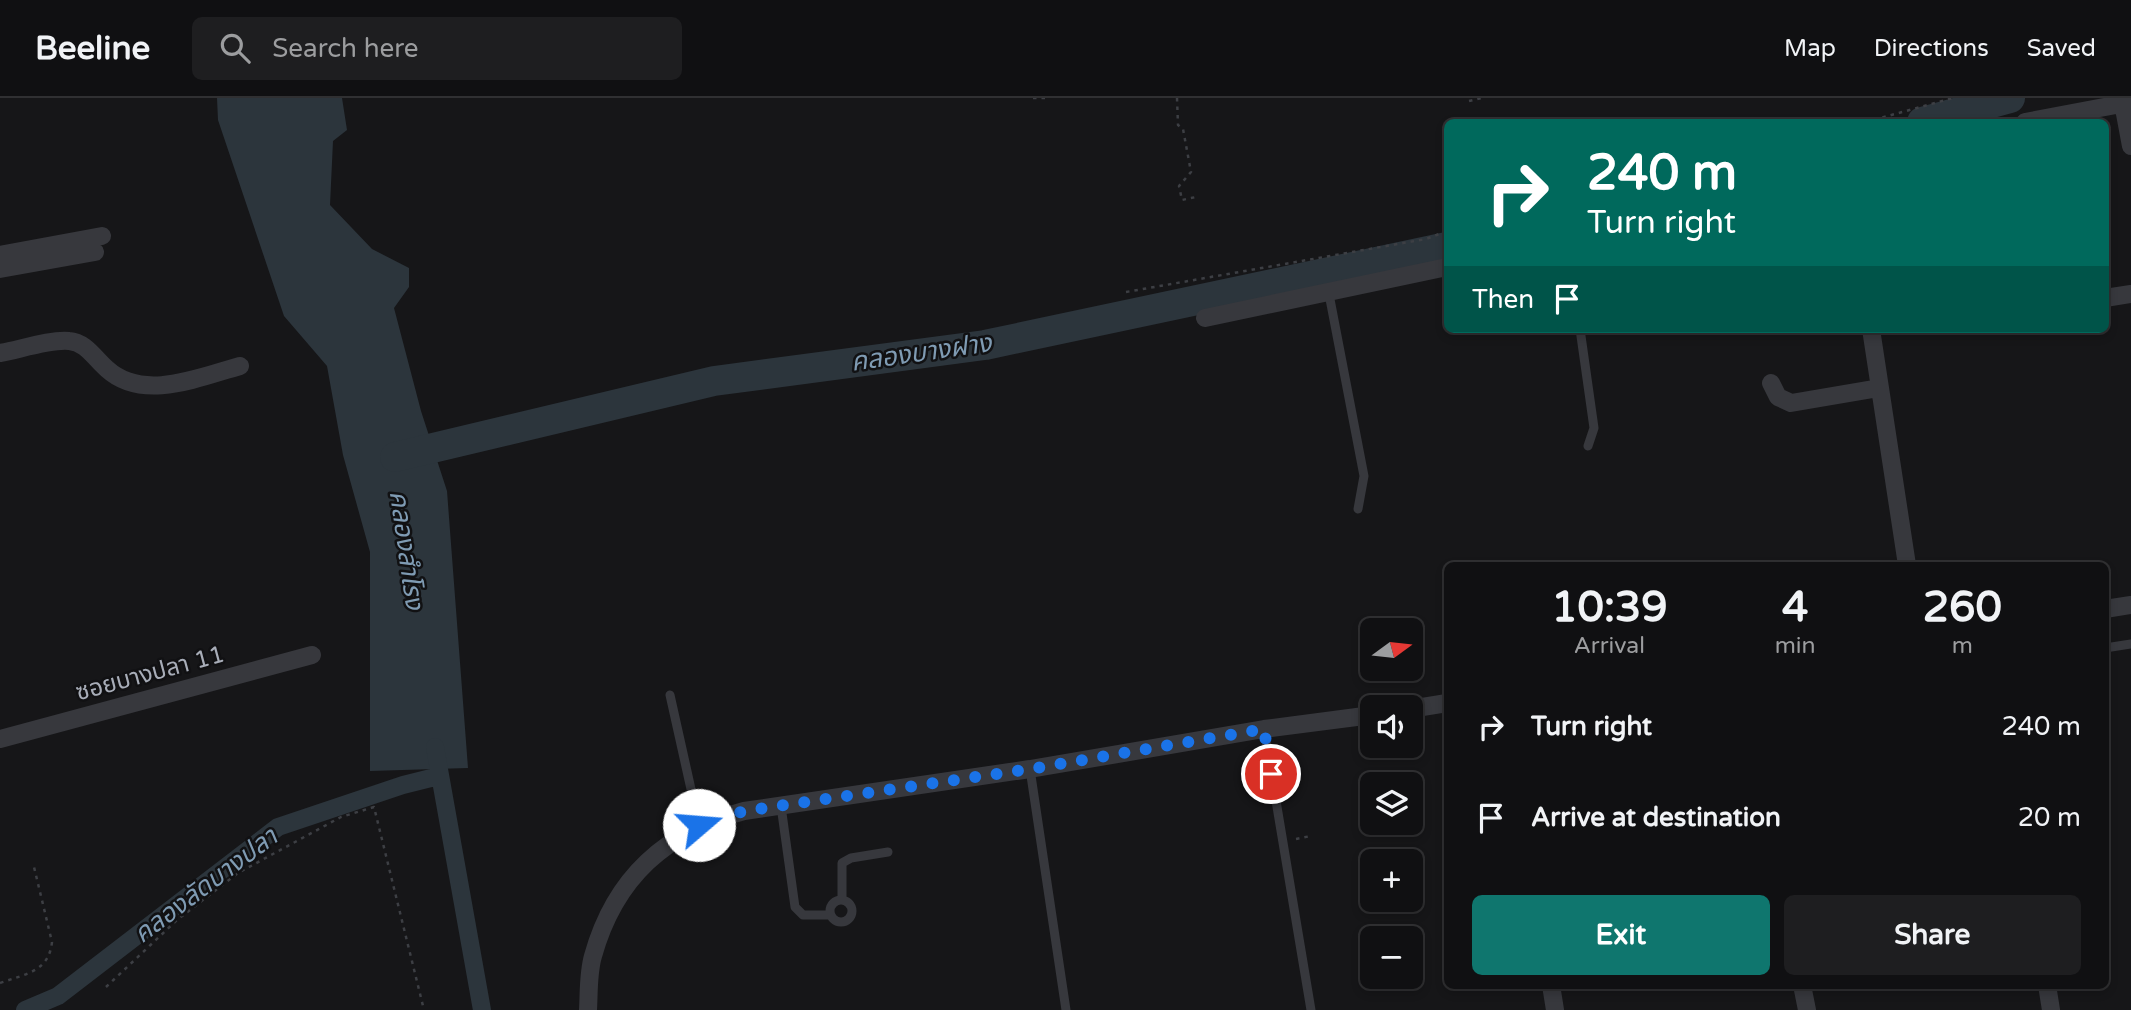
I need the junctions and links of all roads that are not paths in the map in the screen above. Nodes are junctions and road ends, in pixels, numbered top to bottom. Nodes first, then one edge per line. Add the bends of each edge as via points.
1 (2127, 102) edge
2 (2040, 119) edge
3 (2131, 146) edge
4 (0, 255) edge
5 (1444, 268) edge
6 (0, 269) edge
7 (1329, 294) junction
8 (2131, 294) edge
9 (2109, 297) edge
10 (1205, 318) dead end
11 (1581, 333) edge
12 (1872, 333) edge
13 (0, 353) edge
14 (240, 366) dead end
15 (1771, 383) dead end
16 (1880, 388) junction
17 (1588, 446) dead end
18 (1357, 509) dead end
19 (1907, 562) edge
20 (2131, 605) edge
21 (2109, 608) edge
22 (2131, 644) edge
23 (2109, 647) edge
24 (312, 655) dead end
25 (670, 695) dead end
26 (1444, 703) edge
27 (1423, 707) edge
28 (1360, 717) edge
29 (1264, 729) junction
30 (0, 738) edge
31 (1030, 769) junction
32 (781, 806) junction
33 (699, 825) junction
34 (888, 852) dead end
35 (842, 900) junction
36 (831, 915) junction
37 (1552, 989) edge
38 (1803, 989) edge
39 (2048, 989) edge
40 (588, 1010) edge
41 (1066, 1010) edge
42 (1311, 1010) edge
43 (1555, 1010) edge
44 (1807, 1010) edge
45 (2050, 1010) edge

1 - 2 street
1 - 3 street
4 - 6 street via 98,244
5 - 7 street
7 - 10 street
7 - 18 lane via 1364,476
8 - 9 street
11 - 17 lane via 1594,428
12 - 16 street
13 - 14 street via 69,341 86,348 109,372 142,385 168,385
15 - 16 street via 1778,397 1791,403
16 - 19 street
20 - 21 street
22 - 23 lane
24 - 30 street, ซอยบางปลา 11
25 - 33 lane
26 - 27 street
28 - 29 street
29 - 31 street
29 - 42 lane
31 - 32 street
31 - 41 lane
32 - 33 street
32 - 36 lane via 795,907 803,915
33 - 40 street via 636,871 612,907 592,958
34 - 35 lane via 842,863
35 - 36 lane via 831,905
35 - 36 lane via 850,905 850,916 842,922
37 - 43 street
38 - 44 street
39 - 45 street

